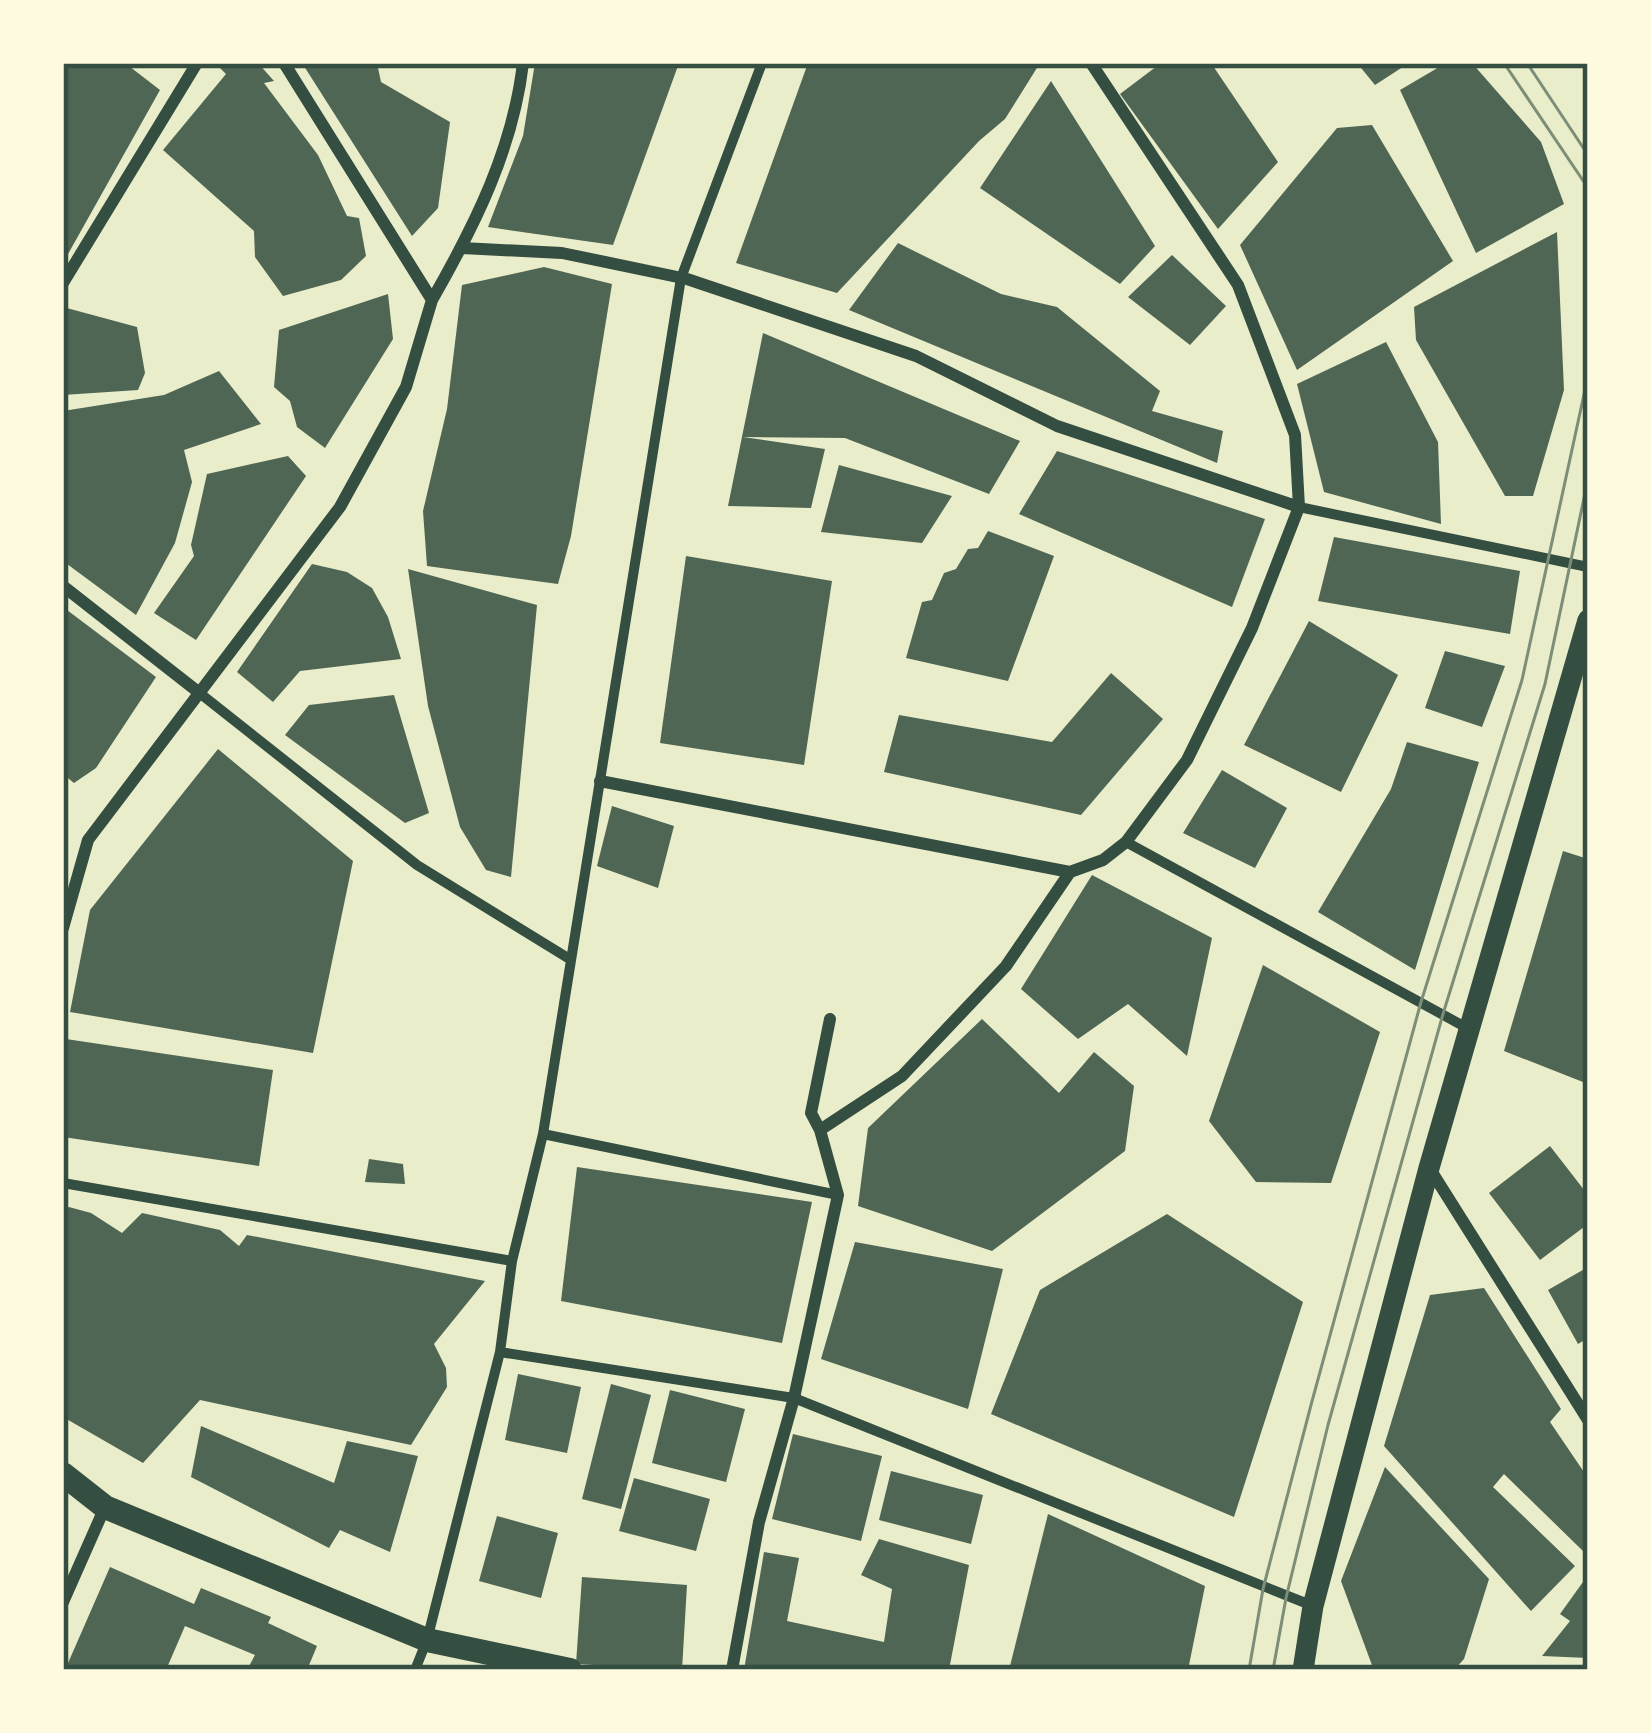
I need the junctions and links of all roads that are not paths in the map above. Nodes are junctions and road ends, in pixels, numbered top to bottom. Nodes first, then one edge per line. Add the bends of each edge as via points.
1 (197, 63) edge
2 (284, 63) edge
3 (523, 63) edge
4 (762, 63) edge
5 (1091, 63) edge
6 (462, 248) junction
7 (681, 278) junction
8 (63, 283) edge
9 (432, 300) junction
10 (1300, 507) junction
11 (1588, 567) edge
12 (63, 586) edge
13 (1588, 620) edge
14 (197, 692) junction
15 (600, 781) junction
16 (1126, 842) junction
17 (1070, 872) junction
18 (63, 928) edge
19 (568, 958) junction
20 (830, 1019) dead end
21 (1469, 1029) junction
22 (820, 1130) junction
23 (543, 1134) junction
24 (1430, 1168) junction
25 (63, 1183) edge
26 (838, 1195) junction
27 (512, 1261) junction
28 (500, 1352) junction
29 (794, 1398) junction
30 (1588, 1420) edge
31 (63, 1474) edge
32 (105, 1507) junction
33 (63, 1602) edge
34 (1313, 1606) junction
35 (427, 1640) junction
36 (415, 1670) edge
37 (569, 1670) edge
38 (731, 1670) edge
39 (1303, 1670) edge

1 - 8 street
2 - 9 street
3 - 6 street via 517,115
4 - 7 street
5 - 10 street via 1238,284 1295,435
6 - 7 street via 562,253
6 - 9 street
7 - 10 street via 916,356 1057,426
7 - 15 street
9 - 14 street via 406,387 340,507
10 - 11 street
10 - 16 street via 1187,760
12 - 14 street
13 - 21 street
14 - 18 street via 88,840
14 - 19 street via 417,865
15 - 17 street
15 - 19 street
16 - 17 street
16 - 21 street
17 - 22 street via 1006,966 902,1076
19 - 23 street
20 - 22 street via 811,1113
21 - 24 street
22 - 26 street
23 - 26 street
23 - 27 street
24 - 30 street
24 - 34 street
25 - 27 street
26 - 29 street
27 - 28 street
28 - 29 street
28 - 35 street
29 - 34 street
29 - 38 street via 759,1522
31 - 32 main road
32 - 33 street
32 - 35 main road
34 - 39 street
35 - 36 street
35 - 37 main road

